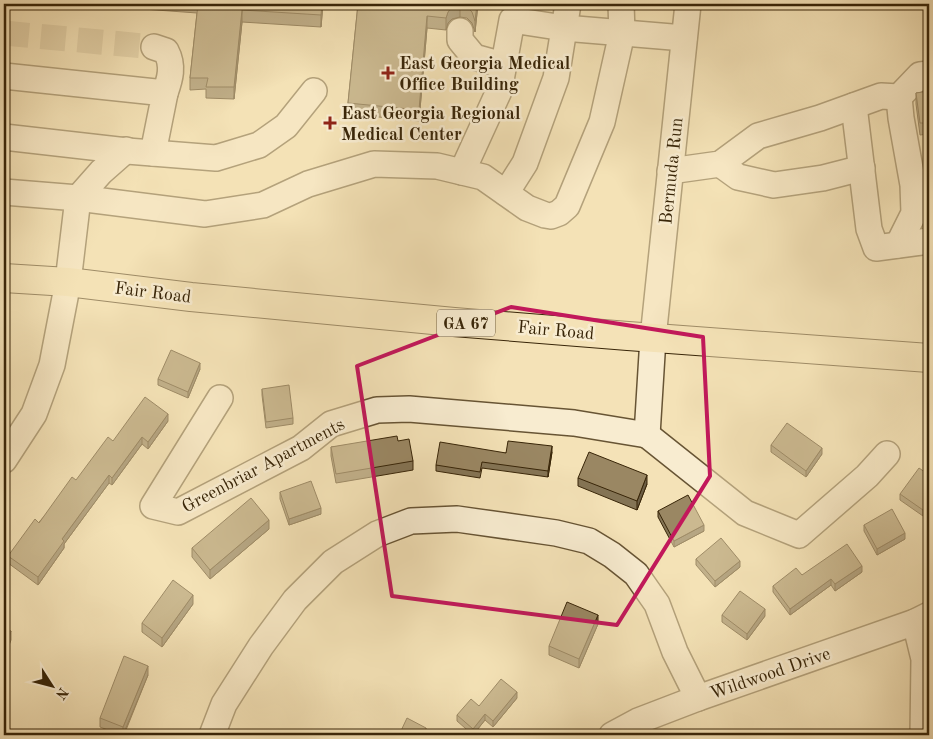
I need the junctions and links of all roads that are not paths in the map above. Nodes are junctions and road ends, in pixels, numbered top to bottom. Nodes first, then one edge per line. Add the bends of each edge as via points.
1 (568, 4) edge
2 (622, 4) edge
3 (688, 4) edge
4 (512, 12) edge
5 (564, 28) junction
6 (460, 31) dead end
7 (622, 33) junction
8 (684, 38) junction
9 (154, 47) tunnel mouth
10 (503, 65) junction
11 (929, 74) edge
12 (4, 76) edge
13 (314, 91) dead end
14 (165, 93) junction
15 (899, 97) junction
16 (854, 106) junction
17 (4, 138) edge
18 (126, 150) junction
19 (153, 152) junction
20 (720, 164) junction
21 (862, 168) junction
22 (670, 171) junction
23 (462, 172) junction
24 (4, 192) edge
25 (506, 193) junction
26 (78, 198) junction
27 (922, 221) edge
28 (929, 240) edge
29 (898, 245) junction
30 (4, 278) edge
31 (68, 282) junction
32 (653, 338) junction
33 (929, 358) edge
34 (220, 398) dead end
35 (647, 435) junction
36 (886, 454) dead end
37 (4, 460) edge
38 (922, 619) edge
39 (698, 698) junction
40 (212, 735) edge
41 (612, 735) edge
42 (923, 735) edge

1 - 5 street
2 - 7 street
3 - 8 street, Bermuda Run
4 - 5 street
4 - 10 street
5 - 7 street
5 - 25 street via 556,78 525,163
6 - 10 street via 460,40 474,56
7 - 8 street
7 - 25 street via 602,122 567,206 559,213 545,215 526,208
8 - 22 street, Bermuda Run
9 - 14 street via 166,51 169,56 171,76
10 - 23 street via 498,90
11 - 15 street via 920,75
12 - 14 street
13 - 19 street via 286,126 259,145 216,158
14 - 19 street
15 - 16 street via 881,96
15 - 27 street
16 - 20 street via 758,136
16 - 21 street
17 - 18 street
18 - 19 street
18 - 26 street
20 - 21 street via 738,177 774,186
20 - 22 street
21 - 29 street via 869,229 876,248
22 - 32 street, Bermuda Run
23 - 25 street via 483,177
23 - 26 street via 437,166 374,164 308,184 262,205 205,214
24 - 26 street
26 - 31 street
27 - 29 street
28 - 29 street
30 - 31 main road, Fair Road / GA 67
31 - 32 main road, Fair Road / GA 67 via 191,297
31 - 37 street via 52,365 34,414
32 - 33 main road, Fair Road / GA 67
32 - 35 street, Bermuda Run
34 - 35 street, Greenbriar Apartments via 153,506 178,512 301,448 331,424 377,410 409,409 574,423
35 - 36 street via 745,513 799,535 867,476
38 - 39 street, Wildwood Drive
38 - 42 street
39 - 40 street via 675,652 657,604 636,574 612,555 589,541 556,534 457,519 411,521 377,534 333,562 295,600 224,704
39 - 41 street, Wildwood Drive via 638,721

